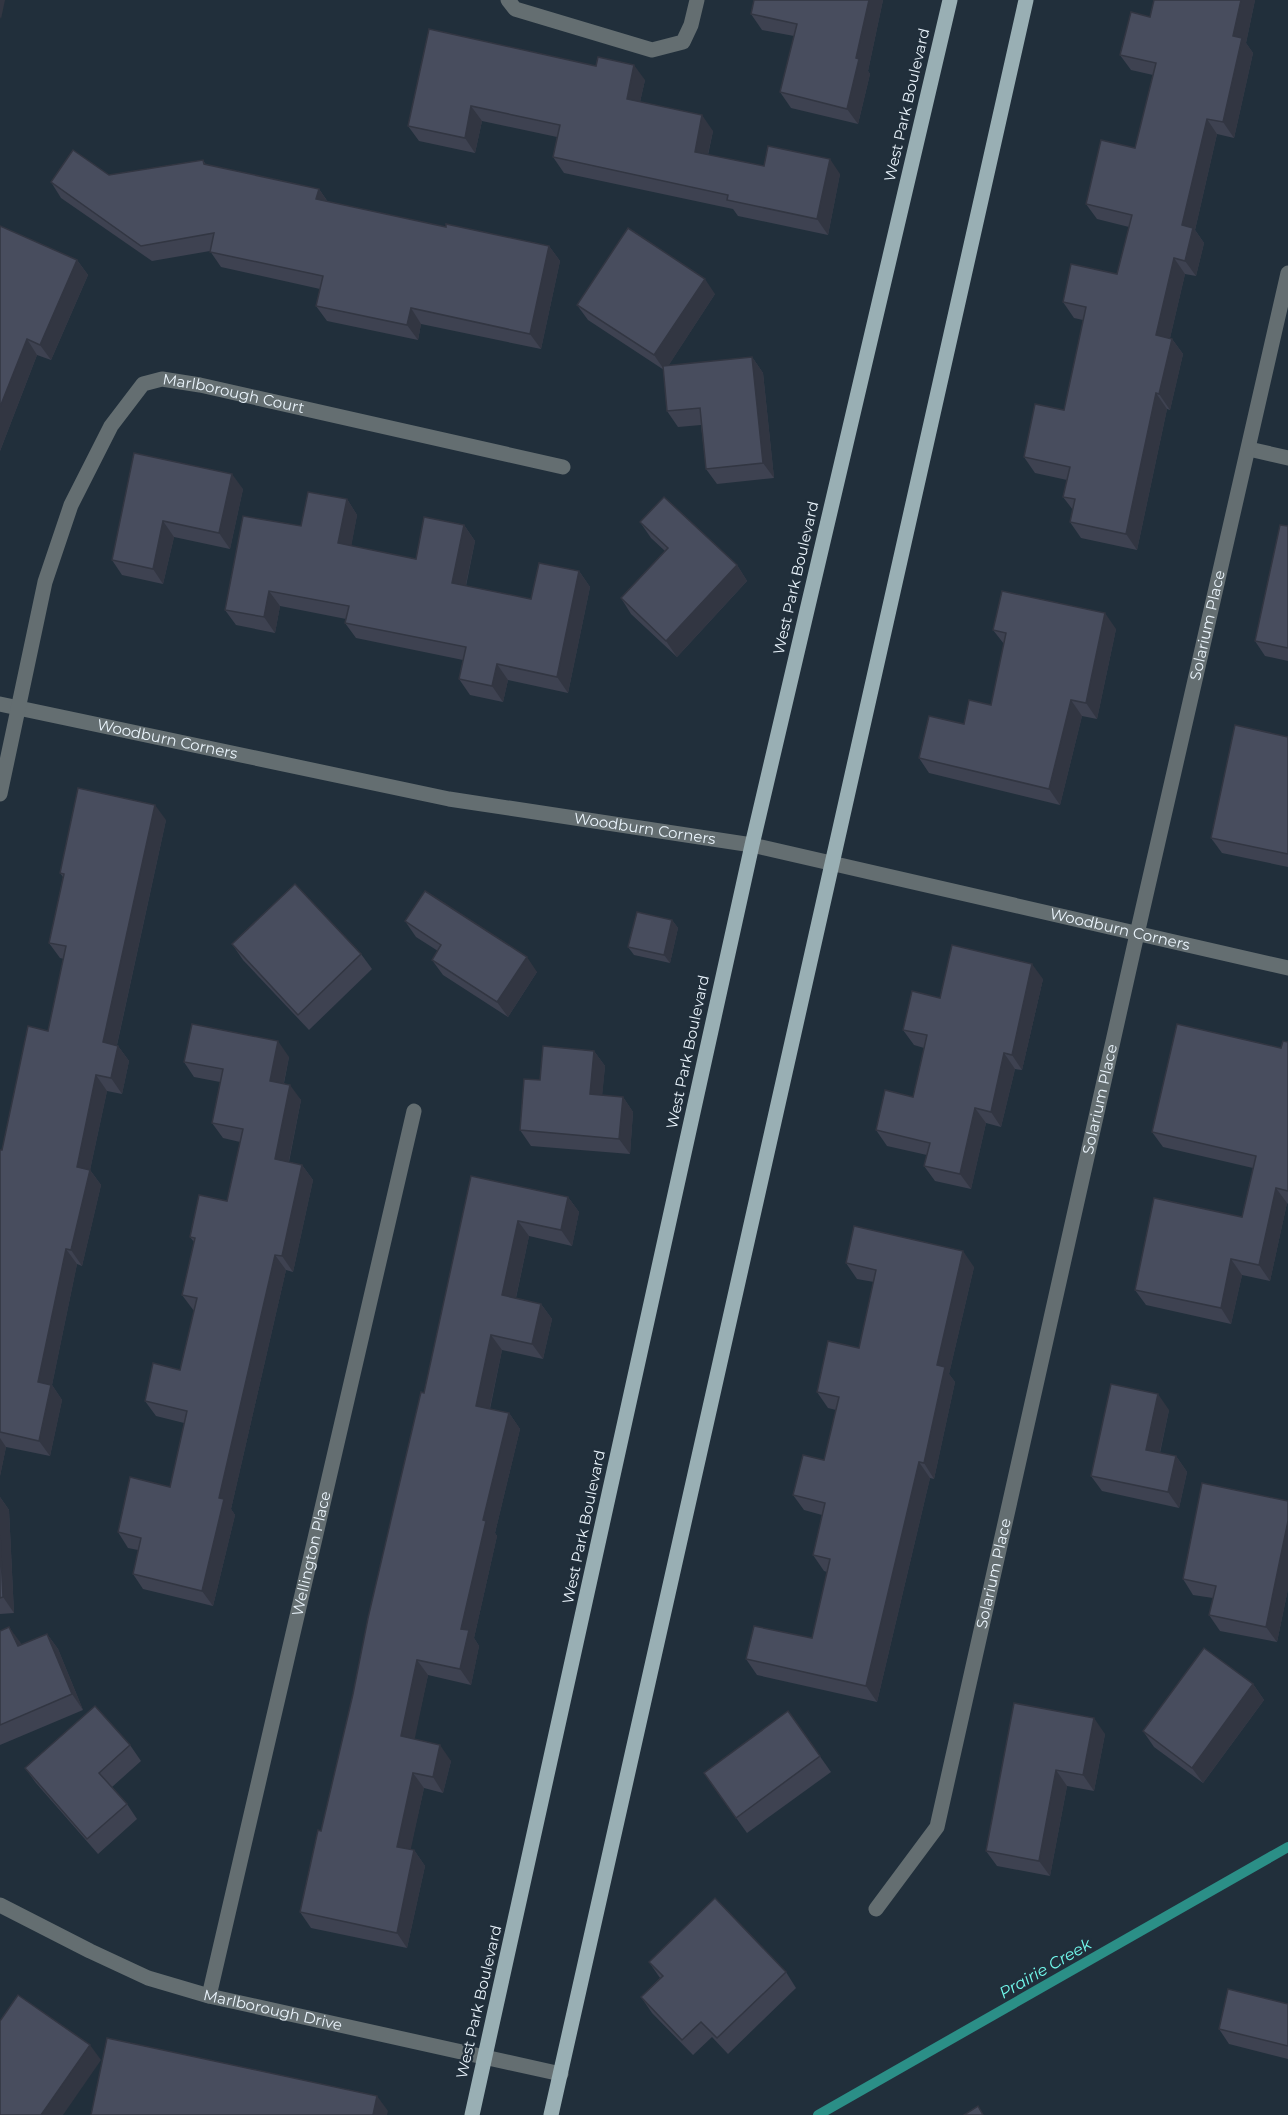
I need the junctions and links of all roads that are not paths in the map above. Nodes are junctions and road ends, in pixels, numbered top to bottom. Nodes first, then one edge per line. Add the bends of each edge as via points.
1 (508, 0) edge
2 (697, 0) edge
3 (951, 0) edge
4 (1026, 0) edge
5 (1288, 273) edge
6 (1249, 449) junction
7 (1288, 458) edge
8 (563, 467) dead end
9 (0, 704) edge
10 (18, 708) junction
11 (0, 794) edge
12 (752, 845) junction
13 (832, 864) junction
14 (1137, 934) junction
15 (1288, 968) edge
16 (414, 1111) dead end
17 (0, 1905) edge
18 (876, 1909) dead end
19 (209, 1996) junction
20 (486, 2056) junction
21 (561, 2073) junction
22 (472, 2115) edge
23 (551, 2115) edge

1 - 2 street via 515,9 652,50 683,42
3 - 12 main road, West Park Boulevard
4 - 13 main road
5 - 6 street, Solarium Place
6 - 7 street
6 - 14 street, Solarium Place
8 - 10 street, Marlborough Court via 200,386 162,379 143,384 111,426 70,505 45,582
9 - 10 street, Woodburn Corners
10 - 11 street
10 - 12 street, Woodburn Corners via 448,799
12 - 13 street, Woodburn Corners
12 - 20 main road, West Park Boulevard
13 - 14 street, Woodburn Corners
13 - 21 main road
14 - 15 street, Woodburn Corners
14 - 18 street, Solarium Place via 937,1827
16 - 19 street, Wellington Place
17 - 19 street, Marlborough Drive via 148,1978
19 - 20 street, Marlborough Drive
20 - 21 street, Marlborough Drive
20 - 22 main road, West Park Boulevard
21 - 23 main road

